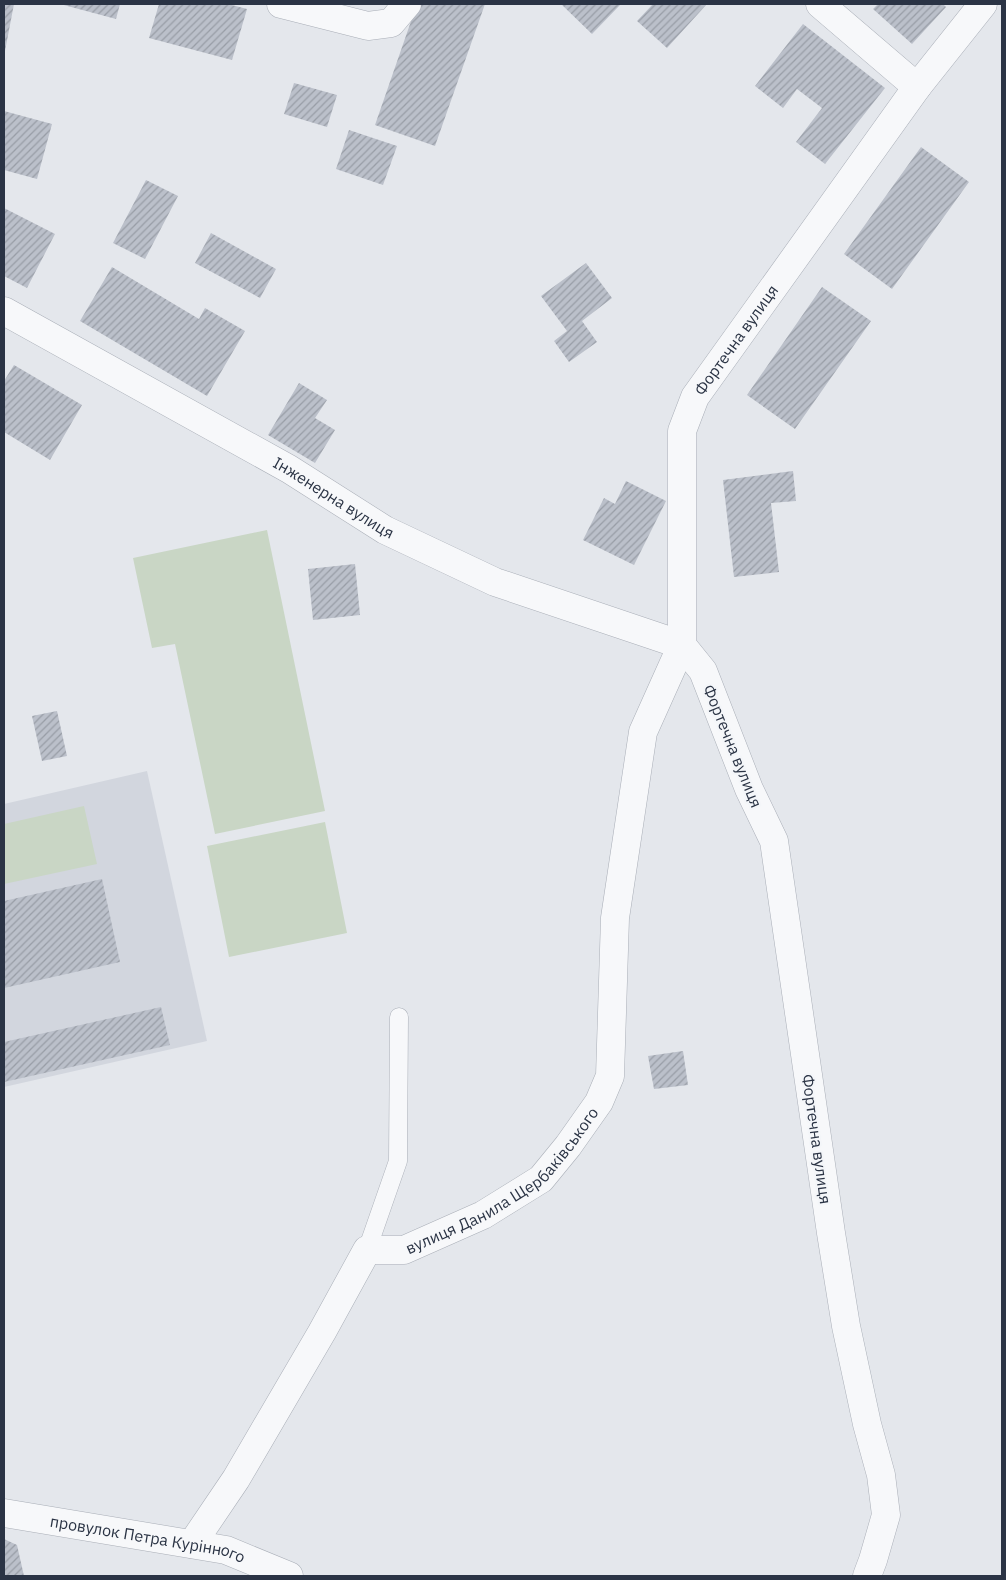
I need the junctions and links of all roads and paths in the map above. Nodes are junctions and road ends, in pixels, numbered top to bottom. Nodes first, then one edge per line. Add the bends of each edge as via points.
1 (281, 4) edge
2 (407, 4) edge
3 (820, 4) edge
4 (982, 4) edge
5 (917, 87) junction
6 (4, 311) edge
7 (682, 646) junction
8 (399, 1017) dead end
9 (367, 1250) junction
10 (4, 1513) edge
11 (192, 1544) junction
12 (289, 1576) edge
13 (867, 1576) edge

1 - 2 street via 368,26 391,23
3 - 5 street
4 - 5 street, Фортечна вулиця
5 - 7 street, Фортечна вулиця via 695,397 682,431
6 - 7 street, Інженерна вулиця via 289,469 385,530 495,582
7 - 9 street, вулиця Данила Щербаківського via 643,732 615,918 610,1076 599,1102 541,1179 483,1215 404,1250
7 - 13 street, Фортечна вулиця via 703,671 749,789 774,841 846,1326 881,1475 886,1515
8 - 9 lane via 398,1162
9 - 11 street via 236,1479
10 - 11 street, провулок Петра Курінного
11 - 12 street, провулок Петра Курінного via 226,1550

